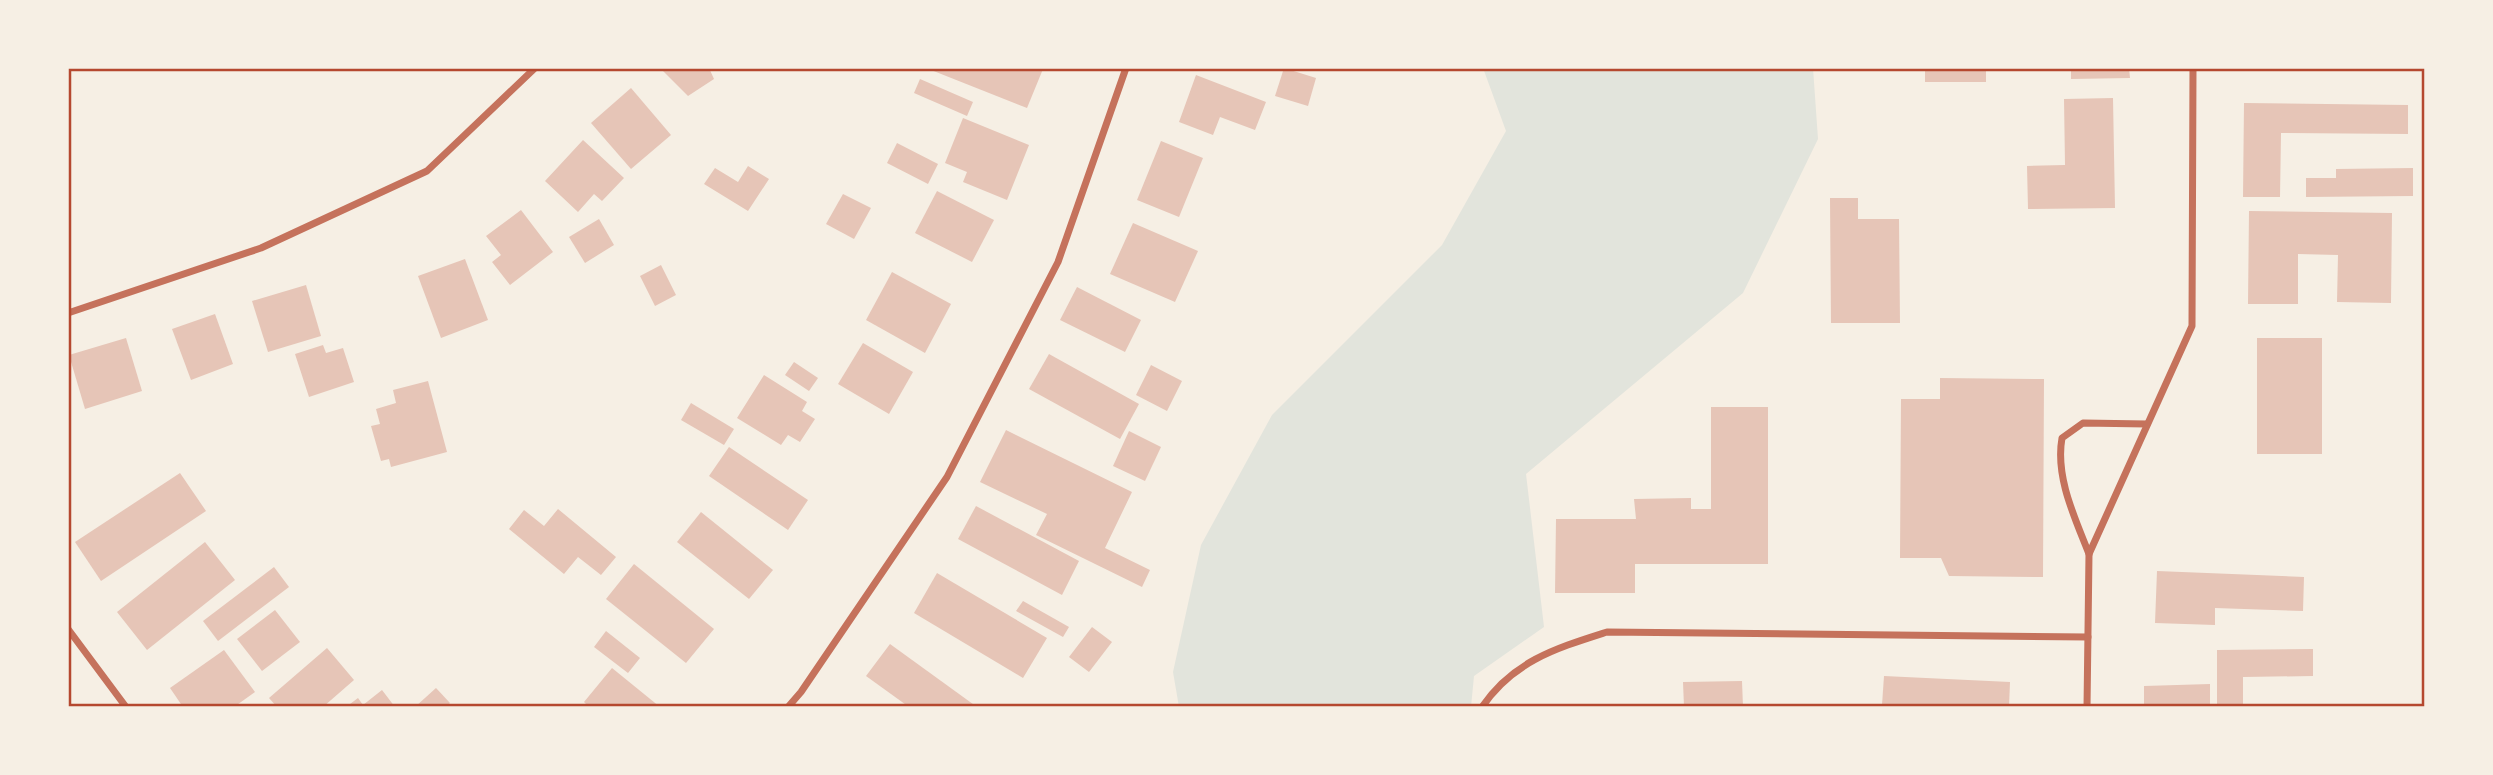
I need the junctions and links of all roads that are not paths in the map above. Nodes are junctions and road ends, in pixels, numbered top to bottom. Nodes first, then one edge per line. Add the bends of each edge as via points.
1 (535, 68) edge
2 (1126, 68) edge
3 (2193, 68) edge
4 (68, 313) edge
5 (2147, 424) junction
6 (2089, 554) junction
7 (68, 629) edge
8 (2088, 637) junction
9 (126, 707) edge
10 (788, 707) edge
11 (1482, 707) edge
12 (2087, 707) edge

1 - 4 street via 426,171 261,248
2 - 10 street via 1058,262 947,477
3 - 5 street via 2192,326
5 - 6 street
5 - 6 street via 2083,424 2062,438 2059,456
6 - 8 street
7 - 9 street
8 - 11 street via 1607,632 1545,651 1493,691
8 - 12 street

